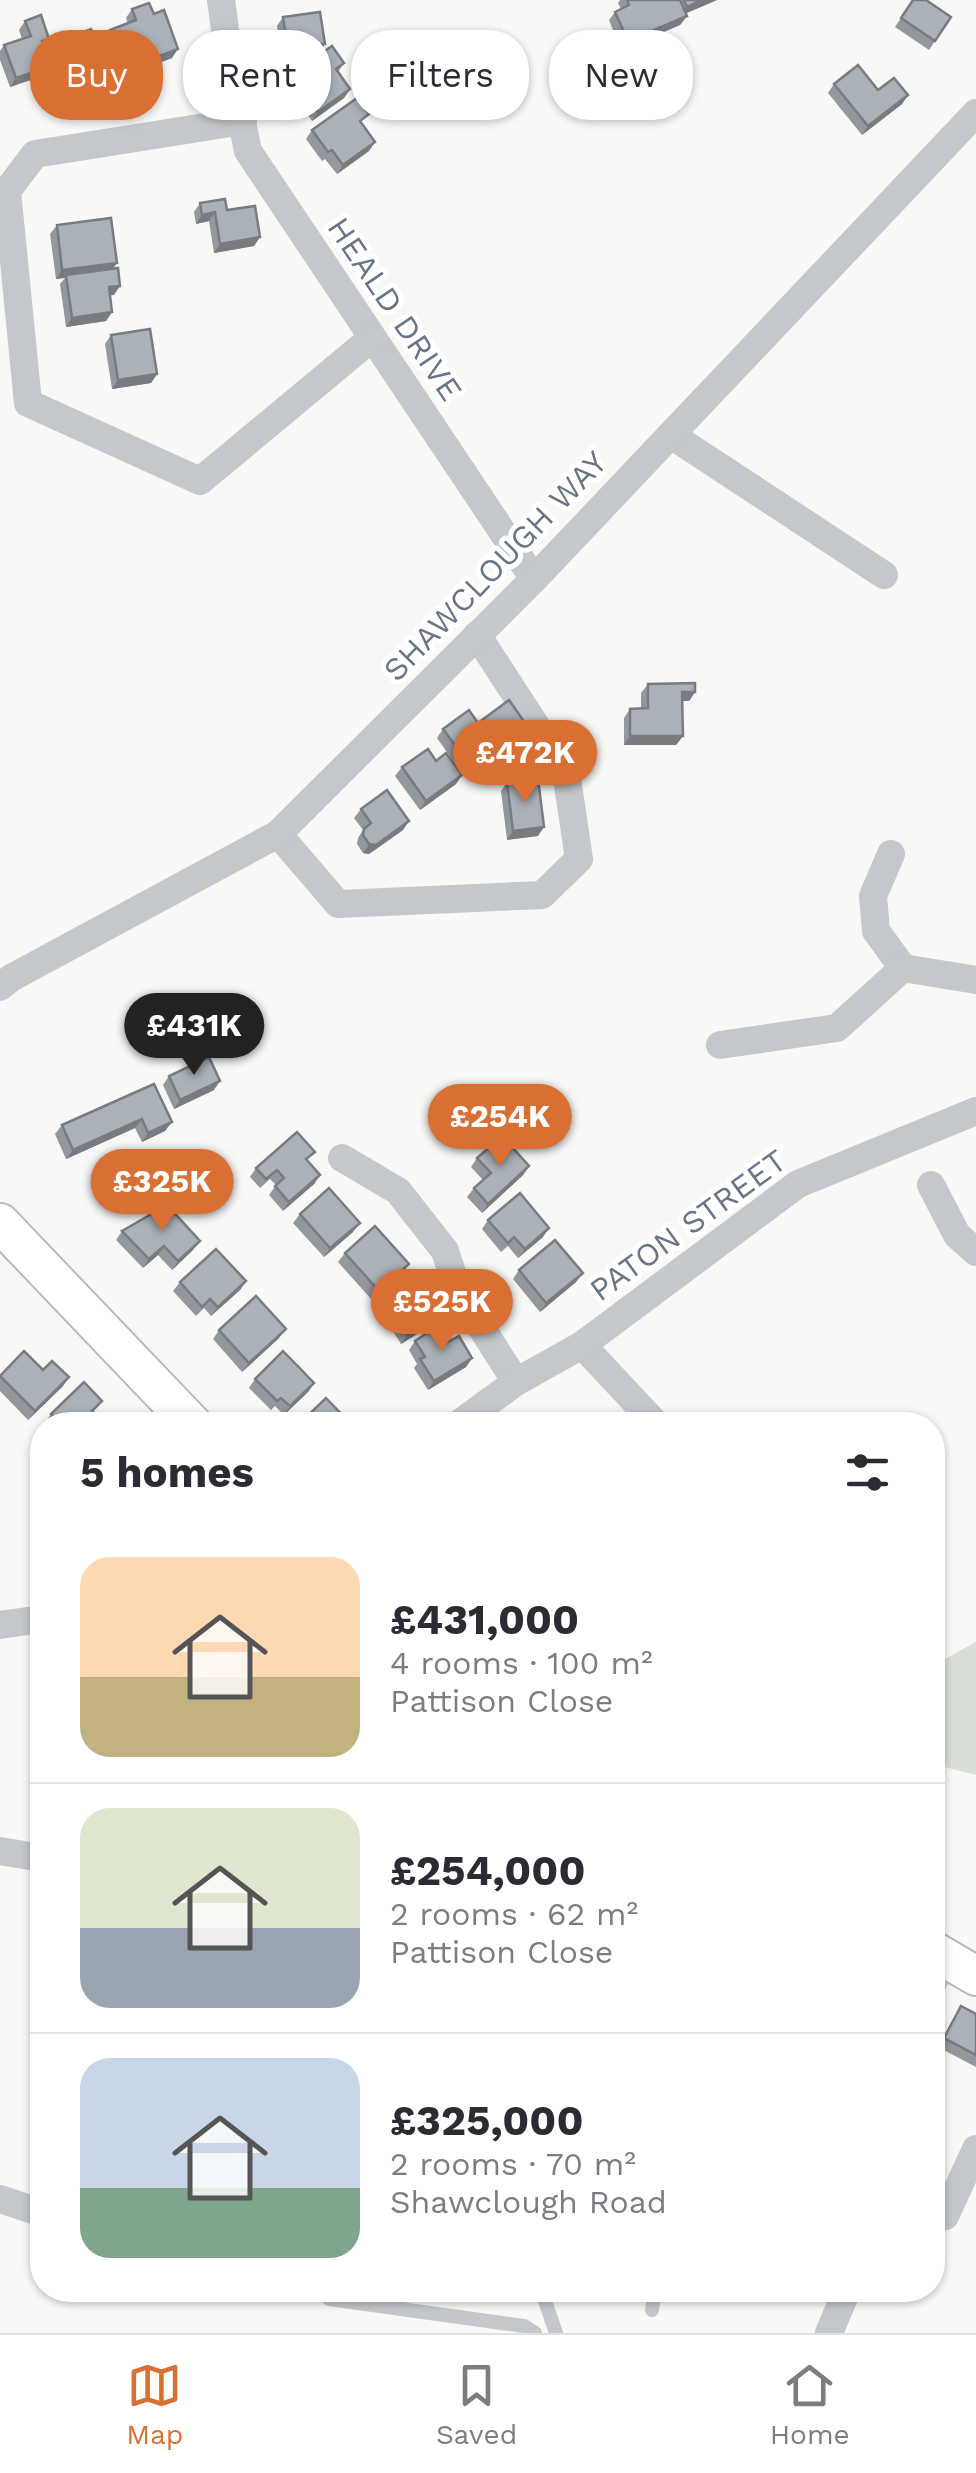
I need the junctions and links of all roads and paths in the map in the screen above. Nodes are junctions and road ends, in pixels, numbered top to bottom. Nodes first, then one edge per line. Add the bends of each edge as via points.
1 (222, 0) edge
2 (976, 113) edge
3 (243, 121) junction
4 (372, 338) junction
5 (671, 435) junction
6 (884, 575) dead end
7 (534, 580) junction
8 (478, 636) junction
9 (278, 834) junction
10 (892, 854) dead end
11 (904, 968) junction
12 (976, 980) edge
13 (0, 987) edge
14 (720, 1046) dead end
15 (976, 1111) edge
16 (342, 1158) dead end
17 (931, 1186) dead end
18 (0, 1223) edge
19 (976, 1252) edge
20 (582, 1345) junction
21 (516, 1382) junction
22 (181, 1412) edge
23 (475, 1412) edge
24 (644, 1412) edge
25 (30, 1621) edge
26 (0, 1626) edge
27 (0, 1851) edge
28 (30, 1856) edge
29 (976, 2149) edge
30 (0, 2199) edge
31 (30, 2209) edge
32 (945, 2216) edge
33 (357, 2302) edge
34 (546, 2302) edge
35 (653, 2302) edge
36 (842, 2302) edge
37 (652, 2310) dead end
38 (536, 2333) edge
39 (556, 2333) edge
40 (829, 2333) edge

1 - 3 street, HEALD DRIVE
2 - 5 street, SHAWCLOUGH WAY
3 - 4 street, HEALD DRIVE via 248,152
3 - 4 street via 34,154 8,190 28,403 200,482
4 - 7 street, HEALD DRIVE
5 - 6 street
5 - 7 street, SHAWCLOUGH WAY
7 - 8 street, SHAWCLOUGH WAY
8 - 9 street, SHAWCLOUGH WAY
8 - 9 street via 566,772 578,859 542,895 338,904
9 - 13 street, SHAWCLOUGH WAY
10 - 11 street via 874,896 876,932
11 - 12 street
11 - 14 street via 837,1028
15 - 20 street, PATON STREET via 798,1184
16 - 21 street via 398,1191 445,1251 458,1292
17 - 19 street via 957,1236
18 - 22 main road
20 - 21 street, PATON STREET
20 - 24 street
21 - 23 street, PATON STREET
25 - 26 street
27 - 28 street
29 - 32 street
30 - 31 street
33 - 38 lane
34 - 39 lane
35 - 37 lane
36 - 40 street

